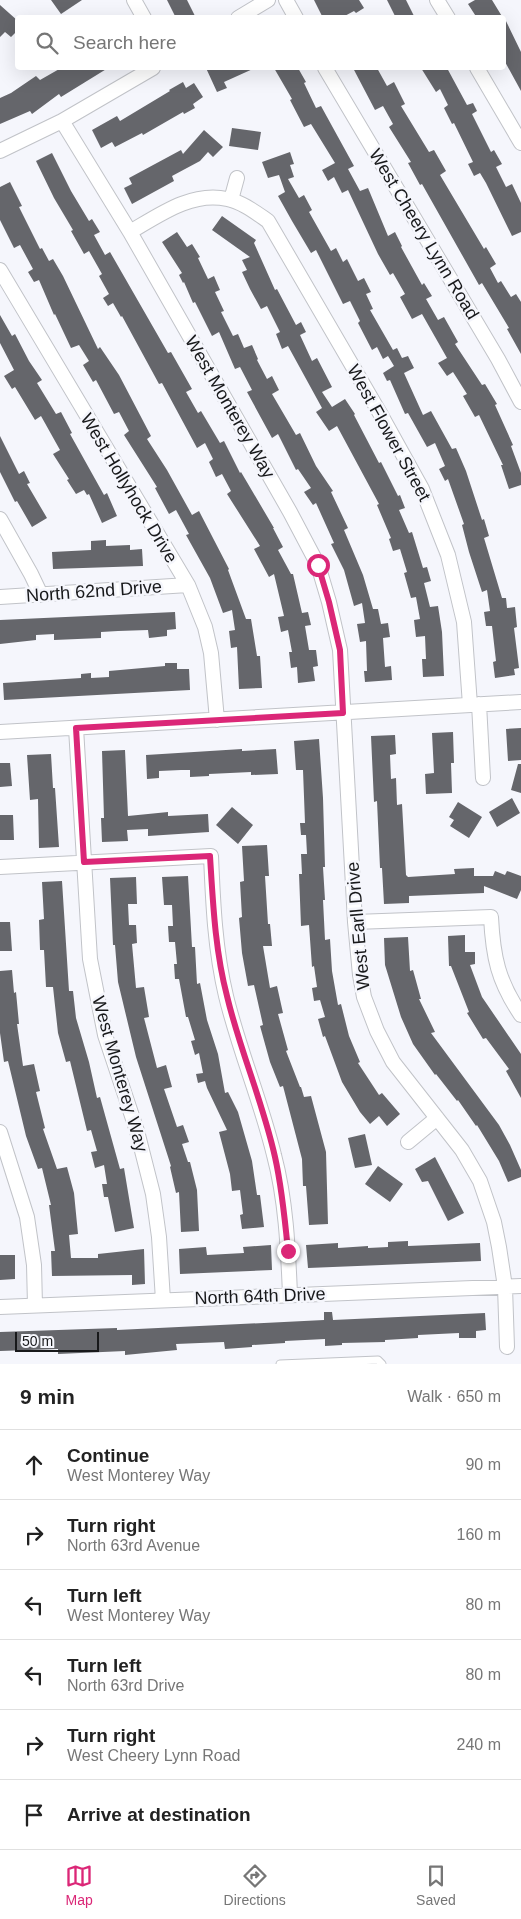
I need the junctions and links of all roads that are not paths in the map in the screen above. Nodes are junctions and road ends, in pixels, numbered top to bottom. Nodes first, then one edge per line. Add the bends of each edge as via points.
1 (134, 0) edge
2 (268, 0) edge
3 (286, 0) edge
4 (437, 0) edge
5 (142, 15) edge
6 (243, 15) edge
7 (294, 15) edge
8 (446, 15) edge
9 (150, 70) edge
10 (327, 70) edge
11 (478, 70) edge
12 (62, 121) junction
13 (521, 143) edge
14 (0, 152) edge
15 (237, 178) dead end
16 (231, 200) junction
17 (130, 232) junction
18 (0, 270) edge
19 (521, 402) edge
20 (0, 519) edge
21 (188, 585) junction
22 (41, 596) junction
23 (0, 597) edge
24 (521, 702) edge
25 (475, 704) junction
26 (343, 713) junction
27 (216, 720) junction
28 (76, 728) junction
29 (0, 732) edge
30 (483, 778) dead end
31 (84, 862) junction
32 (0, 867) edge
33 (355, 922) junction
34 (521, 1014) edge
35 (437, 1118) junction
36 (0, 1132) edge
37 (408, 1142) dead end
38 (521, 1286) edge
39 (504, 1287) junction
40 (290, 1294) junction
41 (163, 1300) junction
42 (35, 1305) junction
43 (0, 1306) edge
44 (507, 1347) dead end
45 (280, 1364) edge
46 (382, 1364) edge

1 - 5 street
2 - 6 street
3 - 7 street
4 - 8 street
9 - 12 street
10 - 19 street, West Cheery Lynn Road
11 - 13 street
12 - 14 street
12 - 17 street, West Monterey Way
15 - 16 street
16 - 17 street, West Flower Street via 201,198 173,207
16 - 25 street, West Flower Street via 268,221 422,489 448,555 464,622
17 - 26 street, West Monterey Way via 318,565 340,650
18 - 21 street, West Hollyhock Drive
20 - 22 street
21 - 22 street, North 62nd Drive
21 - 27 street, West Hollyhock Drive via 205,627 211,653
22 - 23 street, North 62nd Drive
24 - 25 street
25 - 26 street
25 - 30 street, West Flower Street
26 - 27 street
26 - 33 street, West Earll Drive
27 - 28 street
28 - 29 street
28 - 31 street, West Monterey Way
31 - 32 street
31 - 40 street via 210,856 217,945 226,995 275,1158 283,1205
31 - 41 street, West Monterey Way via 90,959 98,1004 154,1194
33 - 34 street via 491,917 496,963 507,992
33 - 35 street, West Earll Drive via 364,997 377,1031 392,1062
35 - 37 street
35 - 39 street, West Earll Drive via 480,1181 500,1247
36 - 42 street via 27,1217 34,1265
38 - 39 street, North 64th Drive
39 - 40 street, North 64th Drive
39 - 44 street, West Earll Drive
40 - 41 street, North 64th Drive
41 - 42 street, North 64th Drive
42 - 43 street, North 64th Drive
45 - 46 lane via 378,1360

